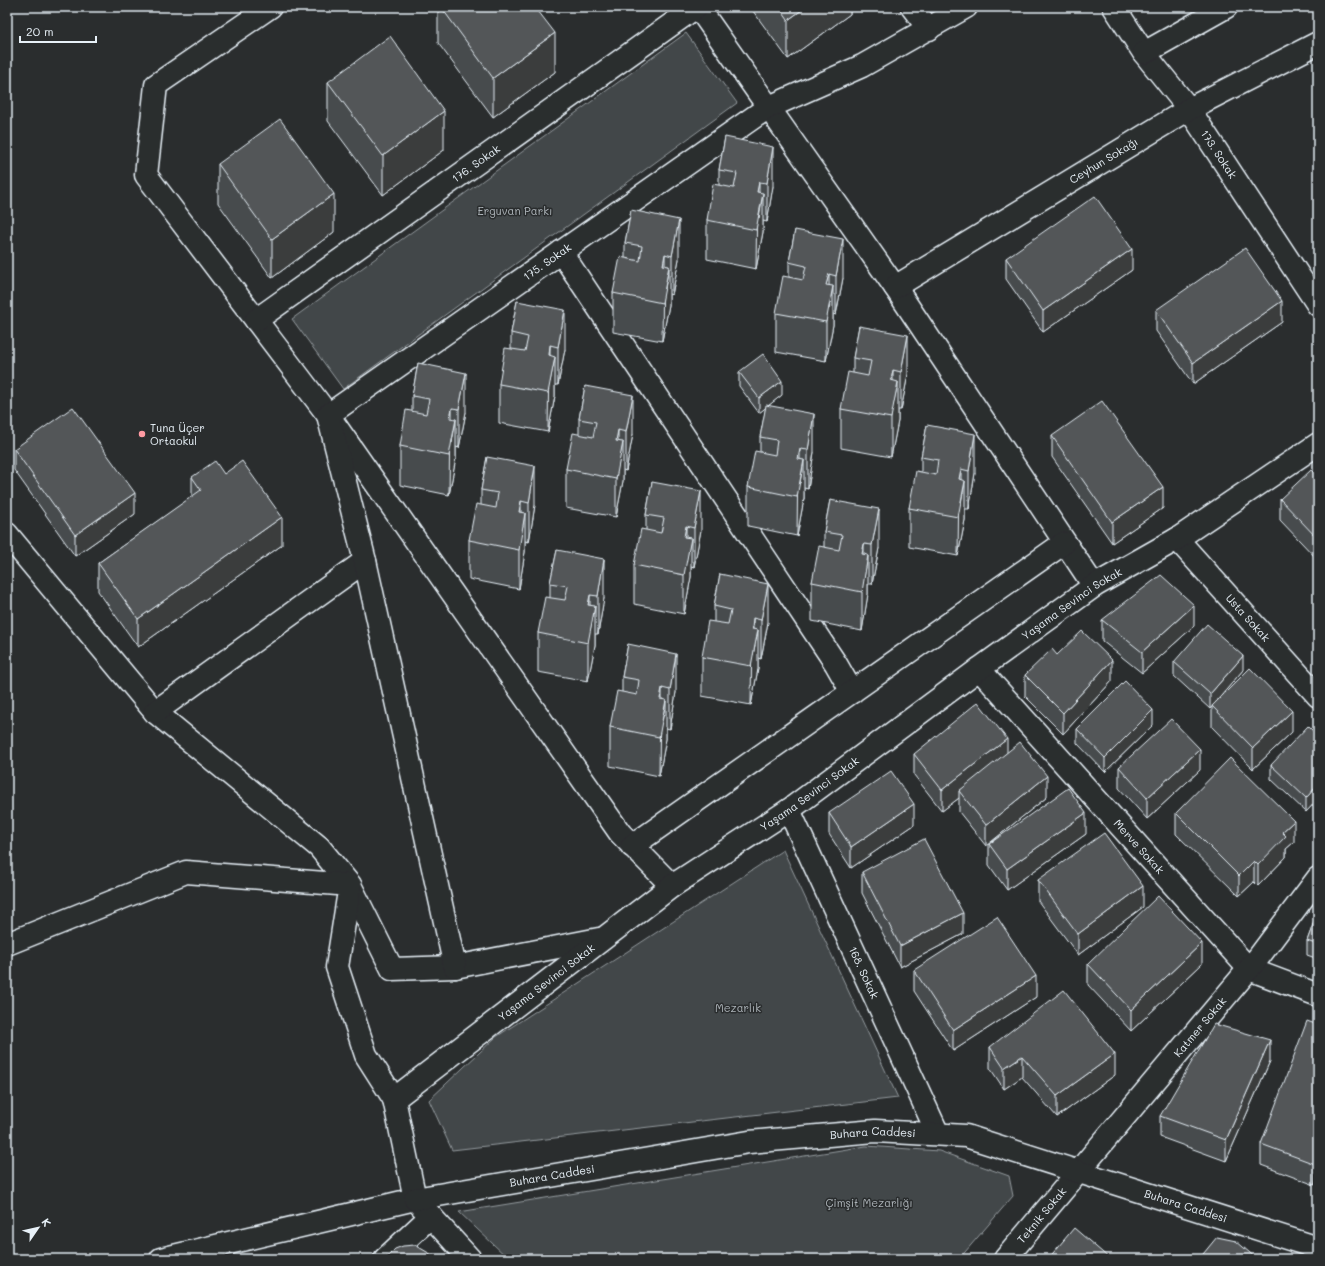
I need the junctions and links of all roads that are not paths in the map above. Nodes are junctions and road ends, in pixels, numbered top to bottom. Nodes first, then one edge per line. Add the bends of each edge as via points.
1 (270, 7) edge
2 (697, 7) edge
3 (912, 7) edge
4 (966, 7) edge
5 (1114, 7) edge
6 (1226, 7) edge
7 (929, 29) junction
8 (1318, 43) edge
9 (1144, 53) junction
10 (767, 108) junction
11 (1189, 109) junction
12 (561, 252) junction
13 (895, 287) junction
14 (1318, 305) edge
15 (256, 320) junction
16 (328, 415) junction
17 (1318, 444) edge
18 (7, 534) edge
19 (1177, 540) junction
20 (1064, 544) junction
21 (365, 561) junction
22 (1094, 586) junction
23 (979, 669) junction
24 (852, 692) junction
25 (1318, 696) edge
26 (155, 712) junction
27 (789, 810) junction
28 (632, 846) junction
29 (1318, 878) edge
30 (350, 885) junction
31 (672, 886) junction
32 (604, 938) junction
33 (7, 944) edge
34 (455, 967) junction
35 (1249, 969) junction
36 (1318, 995) edge
37 (394, 1099) junction
38 (938, 1134) junction
39 (1077, 1171) junction
40 (415, 1198) junction
41 (431, 1216) junction
42 (1318, 1248) edge
43 (161, 1259) edge
44 (385, 1259) edge
45 (470, 1259) edge
46 (1005, 1259) edge

1 - 15 street via 156,85 146,175
2 - 10 street
2 - 15 street, 176. Sokak
3 - 7 street
4 - 7 street, 175. Sokak
5 - 9 street, 173. Sokak
6 - 9 street
7 - 10 street, 175. Sokak via 862,66
8 - 11 street, Ceyhun Sokağı
9 - 11 street, 173. Sokak
10 - 12 street, 175. Sokak
10 - 13 street
11 - 13 street, Ceyhun Sokağı
11 - 14 street, 173. Sokak
12 - 16 street, 175. Sokak
12 - 24 street via 836,664
13 - 20 street
15 - 16 street
16 - 21 street
16 - 28 street via 620,833
17 - 19 street, Yaşama Sevinci Sokak
18 - 26 street
19 - 22 street, Yaşama Sevinci Sokak
19 - 25 street, Usta Sokak
20 - 22 street
20 - 24 street
21 - 26 street
21 - 34 street
22 - 23 street, Yaşama Sevinci Sokak
23 - 27 street, Yaşama Sevinci Sokak
23 - 35 street, Merve Sokak
24 - 28 street
26 - 30 street via 319,847
27 - 31 street, Yaşama Sevinci Sokak
27 - 38 street, 168. Sokak
28 - 31 street
29 - 35 street, Katmer Sokak
30 - 33 street via 186,872
30 - 34 street via 392,968
30 - 37 street via 338,967 366,1055
31 - 32 street, Yaşama Sevinci Sokak
32 - 34 street
32 - 37 street, Yaşama Sevinci Sokak
35 - 36 street, Merve Sokak
35 - 39 street, Katmer Sokak
37 - 40 street
38 - 39 street, Buhara Caddesi via 966,1136
38 - 40 street, Buhara Caddesi via 876,1131 749,1142
39 - 42 street, Buhara Caddesi
39 - 46 street, Teknik Sokak
40 - 41 street
40 - 43 street, Buhara Caddesi
41 - 44 street
41 - 45 street

